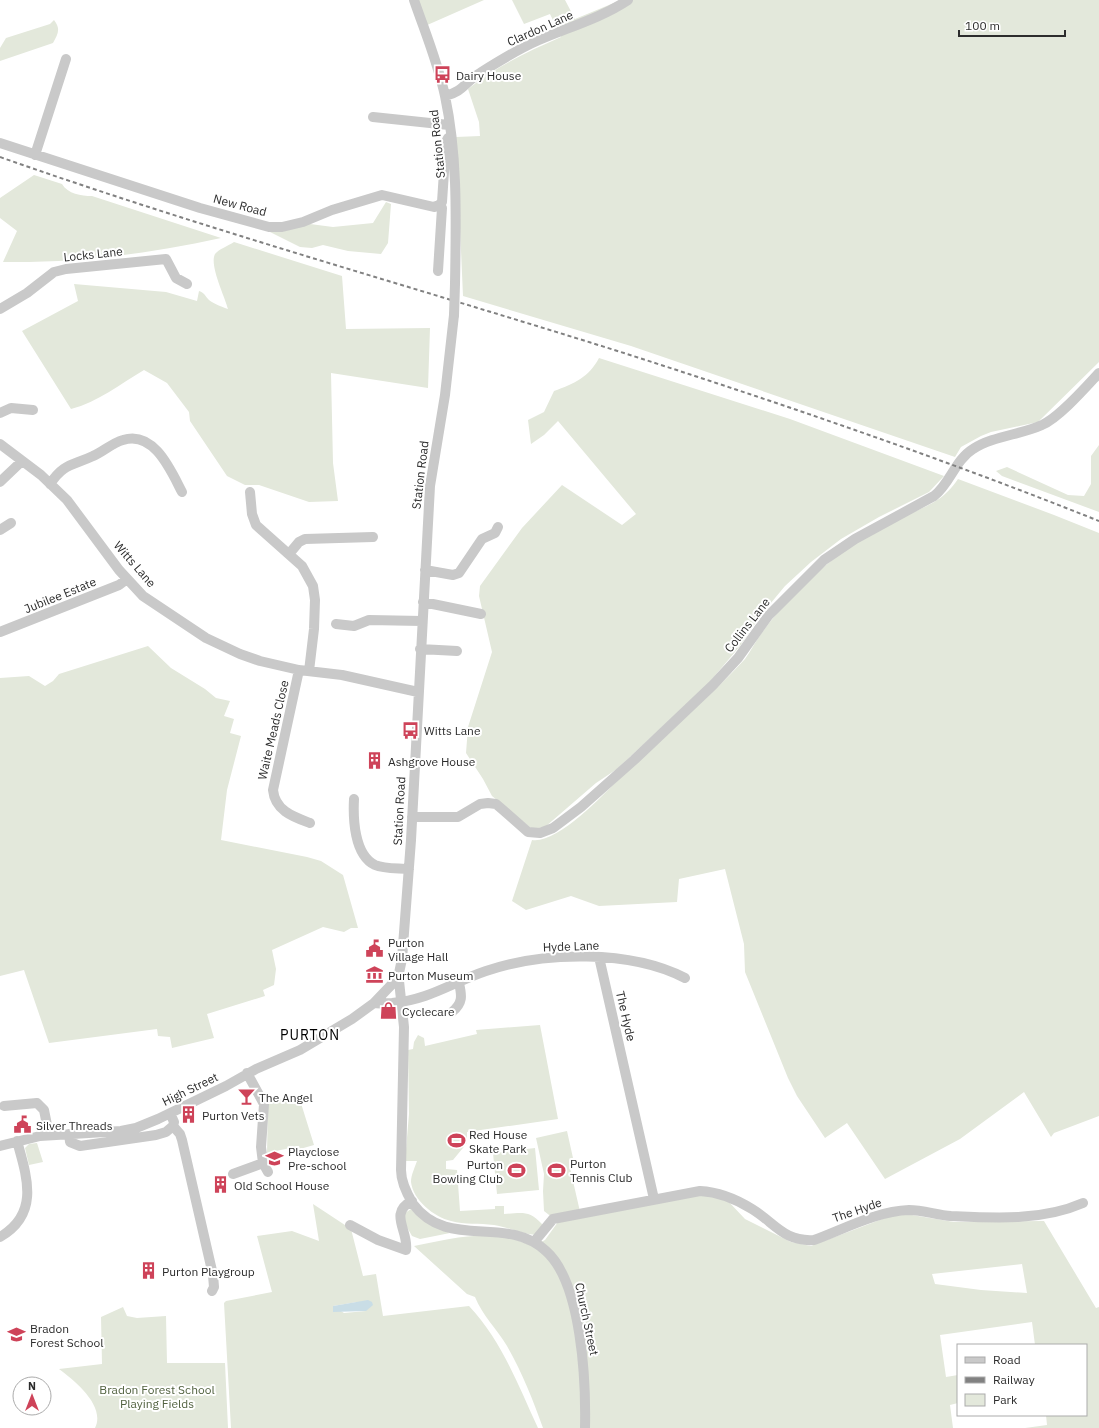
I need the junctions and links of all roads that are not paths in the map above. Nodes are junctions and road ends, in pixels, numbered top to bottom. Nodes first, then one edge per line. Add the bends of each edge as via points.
1 (414, 0) edge
2 (628, 0) edge
3 (66, 60) dead end
4 (445, 96) junction
5 (373, 117) dead end
6 (449, 125) junction
7 (451, 137) junction
8 (0, 143) edge
9 (35, 155) junction
10 (440, 205) junction
11 (438, 271) dead end
12 (187, 284) dead end
13 (0, 309) edge
14 (1099, 373) edge
15 (33, 410) dead end
16 (0, 413) edge
17 (0, 444) edge
18 (22, 461) junction
19 (0, 482) edge
20 (50, 484) junction
21 (182, 492) dead end
22 (250, 492) dead end
23 (11, 523) dead end
24 (498, 527) dead end
25 (0, 530) edge
26 (373, 537) dead end
27 (289, 554) junction
28 (425, 570) junction
29 (127, 579) junction
30 (423, 602) junction
31 (481, 614) dead end
32 (422, 621) junction
33 (336, 624) dead end
34 (0, 632) edge
35 (420, 648) junction
36 (456, 651) dead end
37 (304, 670) junction
38 (418, 692) junction
39 (354, 799) dead end
40 (412, 817) junction
41 (310, 824) dead end
42 (409, 869) junction
43 (599, 957) junction
44 (402, 959) joint
45 (397, 978) junction
46 (685, 978) dead end
47 (459, 983) junction
48 (402, 1002) junction
49 (374, 1003) junction
50 (452, 1012) dead end
51 (247, 1074) junction
52 (4, 1106) dead end
53 (170, 1113) junction
54 (173, 1126) junction
55 (69, 1134) junction
56 (49, 1135) junction
57 (18, 1142) junction
58 (0, 1146) edge
59 (263, 1163) junction
60 (268, 1172) dead end
61 (233, 1174) dead end
62 (654, 1199) junction
63 (412, 1201) junction
64 (1083, 1203) dead end
65 (350, 1225) dead end
66 (0, 1237) edge
67 (534, 1242) junction
68 (212, 1291) dead end
69 (585, 1428) edge

1 - 4 street, Station Road
2 - 4 street, Clardon Lane via 590,20 519,49 471,79 461,91
3 - 9 street
4 - 6 street, Station Road
5 - 6 street
6 - 7 street, Station Road
7 - 10 street via 446,142
7 - 28 street, Station Road, bridge via 456,202 454,315 445,395 431,474
8 - 9 street, New Road
9 - 10 street, New Road via 200,208 269,227 303,222 382,195 434,207
10 - 11 street via 442,208
12 - 13 street, Locks Lane via 176,278 166,259 66,269 54,272 27,293
14 - 40 street, Collins Lane via 1048,422 972,450 934,496 830,555 802,580 774,611 738,658 713,685 634,760 553,828 540,834 528,832 496,804 488,803 480,804 458,817
15 - 16 street via 22,404
17 - 18 street, Witts Lane
18 - 19 street
18 - 20 street, Witts Lane
20 - 21 street via 66,466 95,456 118,442 132,439 143,441 154,448 173,484
20 - 29 street, Witts Lane via 72,505
22 - 27 street, Waite Meads Close via 256,525
23 - 25 street
24 - 28 street via 495,533 482,539 459,573 453,575
26 - 27 street via 305,539
27 - 37 street, Waite Meads Close via 302,566 314,590 314,628
28 - 30 street, Station Road
29 - 34 street, Jubilee Estate via 119,585
29 - 37 street, Witts Lane via 154,604 214,642 251,658
30 - 31 street
30 - 32 street, Station Road
32 - 33 street via 369,620 354,626
32 - 35 street, Station Road
35 - 36 street
35 - 38 street, Station Road
37 - 38 street, Witts Lane
37 - 41 street, Waite Meads Close via 273,782 273,793 283,810
38 - 40 street, Station Road
39 - 42 street via 353,826 367,859 377,866
40 - 42 street, Station Road
42 - 44 street, Station Road
43 - 46 street, Hyde Lane via 644,962
43 - 47 street, Hyde Lane via 568,957 512,964 486,971
43 - 62 street, The Hyde
44 - 45 street, High Street
45 - 48 street, Church Street
45 - 49 street, High Street
47 - 48 street, Hyde Lane via 426,997
47 - 50 street via 462,1000
48 - 49 street
48 - 63 street, Church Street via 404,1069 401,1172
49 - 51 street, High Street via 310,1045
51 - 53 street, High Street
51 - 59 street via 264,1104 261,1147
52 - 56 street via 37,1103 44,1110
53 - 54 street
53 - 55 street, High Street via 141,1126 121,1131
54 - 55 street via 166,1132 80,1146 70,1142
54 - 68 street via 182,1140 214,1278
55 - 56 street, High Street
56 - 57 street, High Street
57 - 58 street, High Street
57 - 66 street via 28,1182 26,1203 14,1225
59 - 60 street
59 - 61 street
62 - 64 street, The Hyde via 688,1192 719,1193 753,1209 788,1236 804,1241 814,1240 893,1212 910,1210 950,1216 1001,1217 1043,1215
62 - 67 street, The Hyde via 553,1218
63 - 65 street via 402,1207 400,1213 408,1243 406,1250 378,1240
63 - 67 street, Church Street via 425,1217 443,1227 510,1233
67 - 69 street, Church Street via 557,1264 569,1291 584,1374

